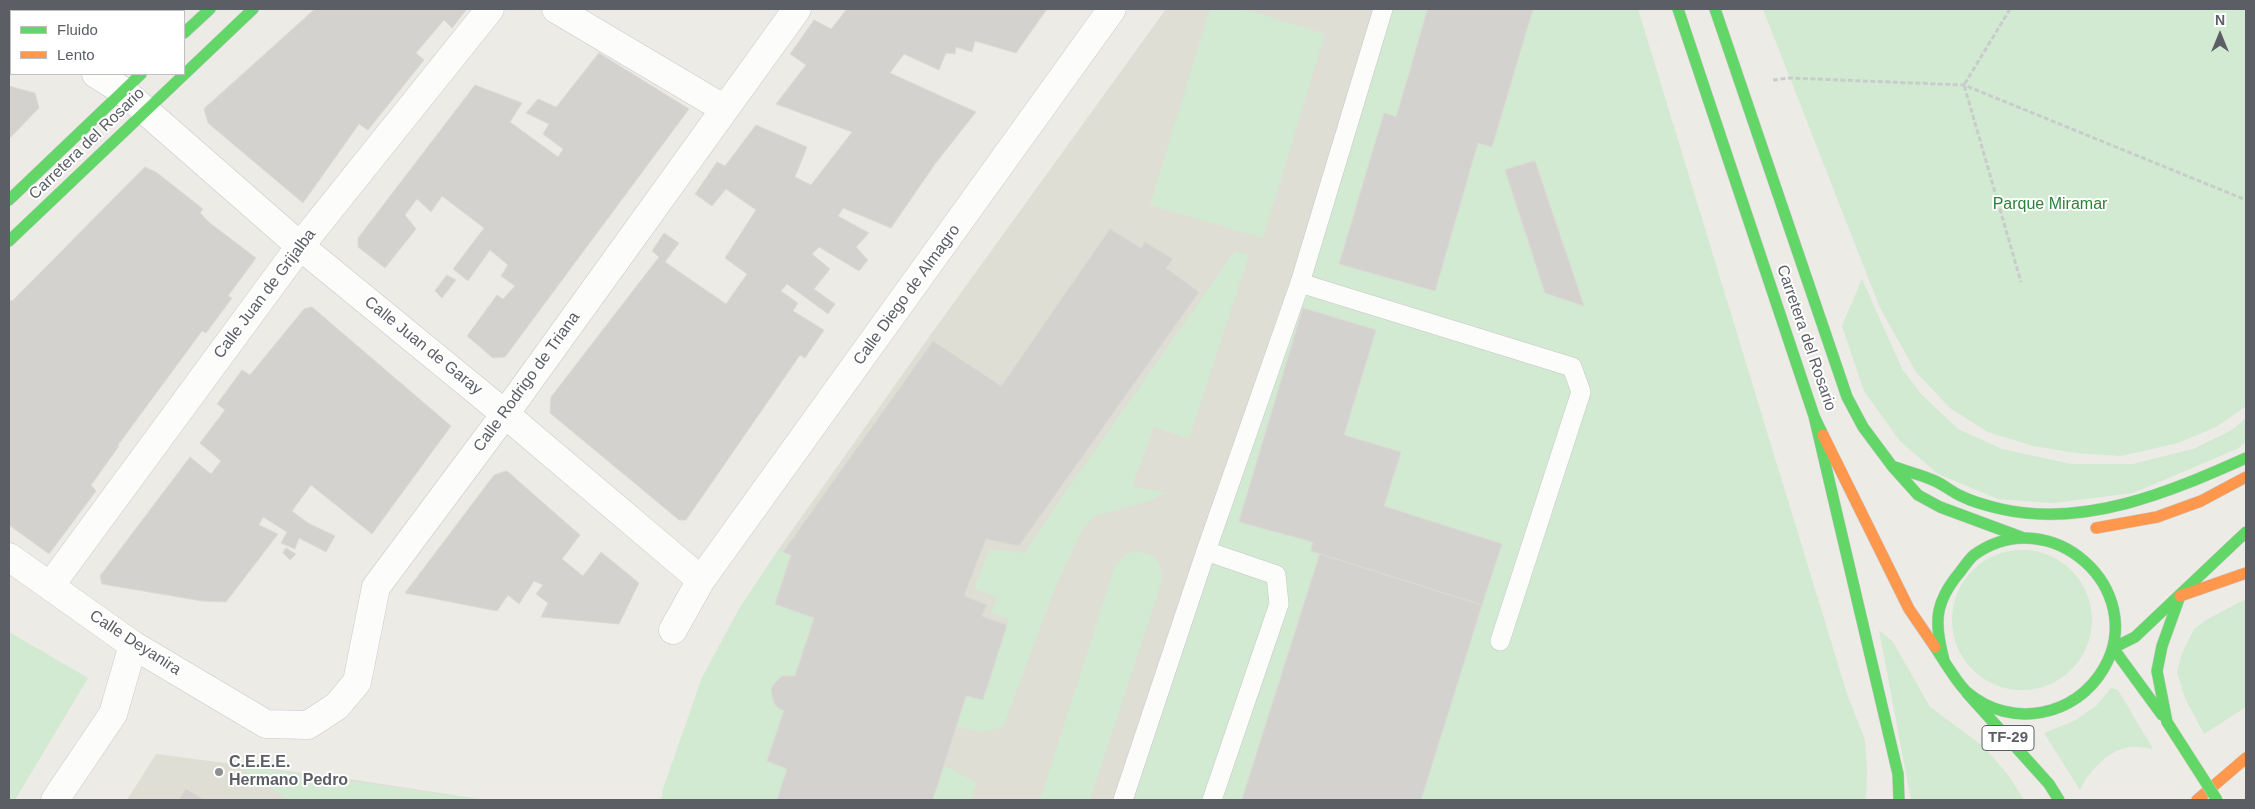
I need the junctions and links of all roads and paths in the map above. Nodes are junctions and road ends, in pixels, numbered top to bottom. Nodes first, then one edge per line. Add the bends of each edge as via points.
1 (210, 9) edge
2 (253, 9) edge
3 (490, 9) edge
4 (556, 9) edge
5 (797, 9) edge
6 (1112, 9) edge
7 (1383, 9) edge
8 (1678, 9) edge
9 (1715, 9) edge
10 (2010, 9) edge
11 (185, 32) edge
12 (185, 74) edge
13 (100, 75) edge
14 (184, 75) edge
15 (132, 82) edge
16 (1740, 84) junction
17 (1964, 85) junction
18 (723, 108) junction
19 (145, 112) junction
20 (9, 200) edge
21 (2246, 200) edge
22 (9, 241) edge
23 (300, 246) junction
24 (2021, 282) dead end
25 (1300, 283) junction
26 (505, 414) junction
27 (1814, 416) junction
28 (2246, 458) edge
29 (1892, 466) junction
30 (2246, 477) edge
31 (2085, 530) dead end
32 (2246, 532) edge
33 (2067, 534) dead end
34 (2021, 537) junction
35 (2049, 541) junction
36 (1206, 551) junction
37 (9, 557) edge
38 (2246, 573) edge
39 (701, 580) junction
40 (50, 586) junction
41 (2180, 596) junction
42 (673, 630) dead end
43 (1500, 642) dead end
44 (133, 645) junction
45 (2113, 648) junction
46 (1944, 660) junction
47 (1967, 693) junction
48 (2167, 722) junction
49 (266, 724) joint
50 (2246, 758) edge
51 (2232, 786) dead end
52 (56, 800) edge
53 (1123, 800) edge
54 (1212, 800) edge
55 (1899, 800) edge
56 (2059, 800) edge
57 (2198, 800) edge
58 (2210, 800) edge
59 (2217, 800) edge

1 - 11 main road
2 - 12 main road, Carretera del Rosario
3 - 23 street, Calle Juan de Grijalba
4 - 18 street
5 - 18 street, Calle Rodrigo de Triana
6 - 39 street, Calle Diego de Almagro
7 - 25 lane
8 - 27 main road, Carretera del Rosario
9 - 16 main road, Carretera del Rosario
10 - 17 path
13 - 15 street, Calle Juan de Garay
14 - 19 main road, Carretera del Rosario
15 - 19 street, Calle Juan de Garay
15 - 20 main road, Carretera del Rosario
16 - 17 path via 1790,78
16 - 29 main road, Carretera del Rosario via 1847,397 1863,427
17 - 21 path
17 - 24 path
18 - 26 street, Calle Rodrigo de Triana
19 - 22 main road, Carretera del Rosario
19 - 23 street, Calle Juan de Garay
23 - 26 street, Calle Juan de Garay
23 - 40 street, Calle Juan de Grijalba
25 - 36 lane
25 - 43 lane via 1572,367 1581,392
26 - 39 street, Calle Juan de Garay
26 - 49 street, Calle Rodrigo de Triana via 376,587 357,682 337,706 308,725
27 - 46 main road, Carretera del Rosario via 1909,609
27 - 55 main road via 1898,774
28 - 29 main road via 2177,489 2142,500 2096,510 2054,514 2011,510 1965,498 1933,481
29 - 34 main road, Carretera del Rosario via 1918,495 1940,507
30 - 31 main road via 2201,500 2157,517
32 - 41 main road
33 - 35 main road
34 - 35 main road
34 - 46 main road via 1989,546 1973,556 1946,589 1938,613 1938,637
35 - 45 main road via 2070,549 2087,562 2111,598 2115,614
36 - 53 lane
36 - 54 lane via 1276,575 1279,604
37 - 40 street, Calle Deyanira
38 - 41 main road
39 - 42 street, Calle Diego de Almagro
40 - 44 street, Calle Deyanira
41 - 45 main road via 2134,637
41 - 48 main road via 2162,646 2157,671
44 - 49 street, Calle Deyanira
44 - 52 street via 113,714
45 - 47 main road via 2104,669 2082,696 2048,712 2024,715 1999,711
45 - 48 main road
46 - 47 main road
47 - 56 main road, TF-29
48 - 59 main road, bridge
50 - 57 main road
51 - 58 main road

